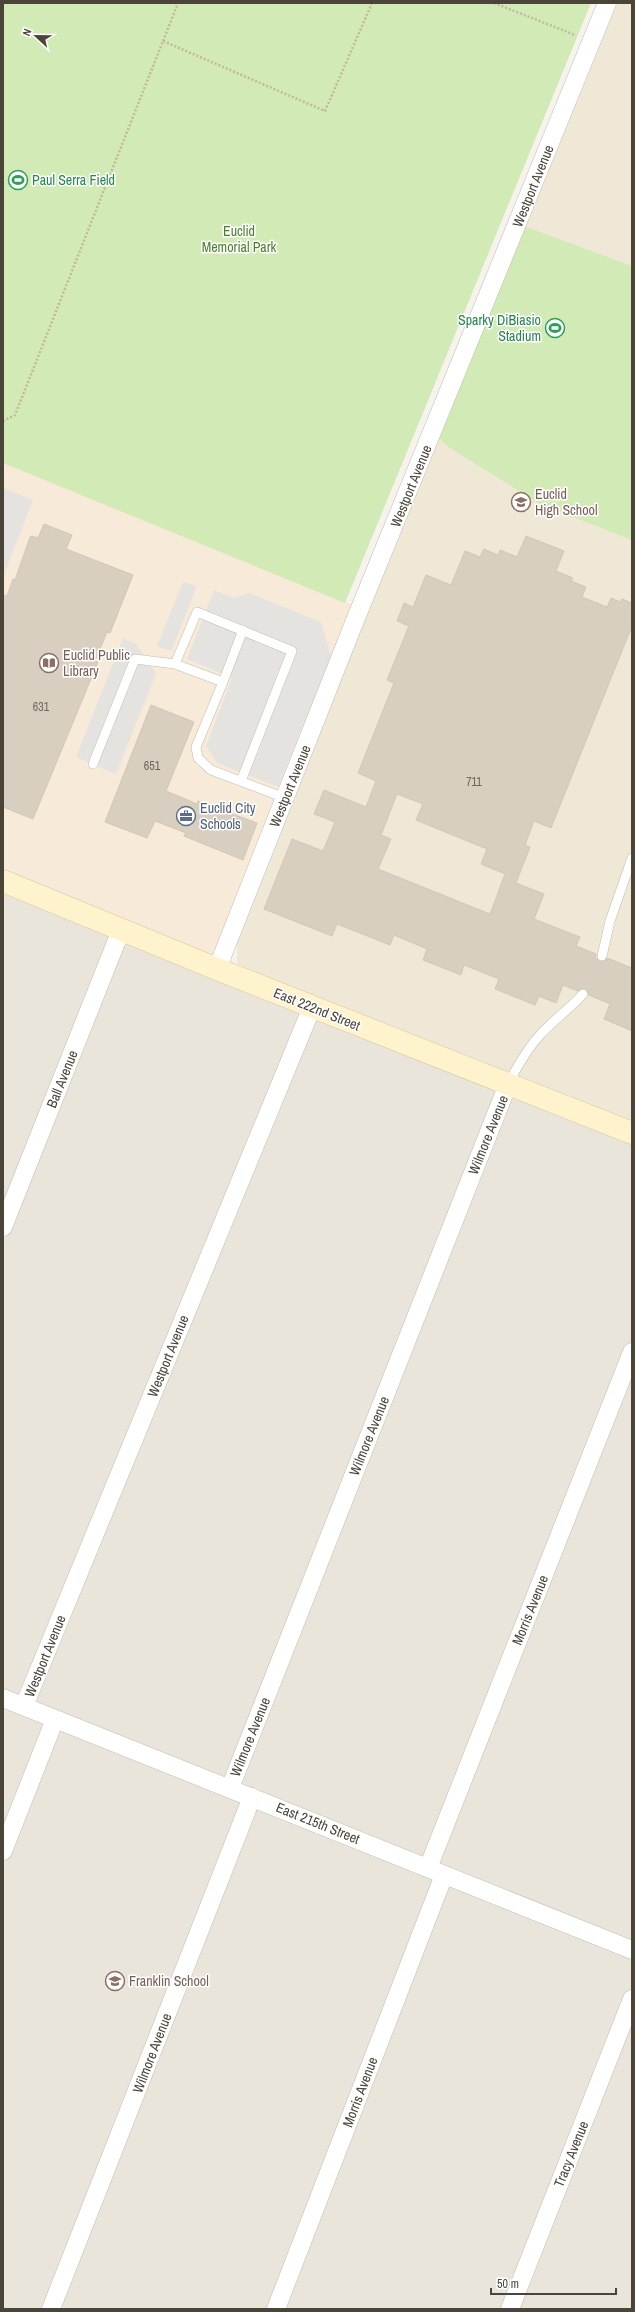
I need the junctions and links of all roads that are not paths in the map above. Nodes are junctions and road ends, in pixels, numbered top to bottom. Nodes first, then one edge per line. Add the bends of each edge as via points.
1 (607, 3) edge
2 (243, 630) junction
3 (175, 664) junction
4 (223, 682) junction
5 (93, 764) dead end
6 (241, 781) junction
7 (285, 798) junction
8 (632, 858) edge
9 (3, 882) edge
10 (121, 930) junction
11 (602, 956) dead end
12 (217, 969) junction
13 (583, 994) dead end
14 (312, 1007) junction
15 (508, 1084) junction
16 (632, 1133) edge
17 (3, 1227) edge
18 (632, 1352) edge
19 (3, 1698) edge
20 (24, 1706) junction
21 (56, 1719) junction
22 (230, 1788) junction
23 (252, 1797) junction
24 (3, 1852) edge
25 (436, 1871) junction
26 (632, 1950) edge
27 (632, 1999) edge
28 (52, 2309) edge
29 (276, 2309) edge
30 (510, 2309) edge

1 - 7 street, Westport Avenue
2 - 3 lane via 197,612
2 - 4 lane
2 - 6 lane via 292,651
3 - 4 lane
3 - 5 lane via 135,659
4 - 6 lane via 196,752 203,764 211,770
6 - 7 lane
7 - 12 street, Westport Avenue
8 - 11 lane via 610,921
9 - 10 street, East 222nd Street
10 - 12 street, East 222nd Street
10 - 17 street, Ball Avenue
12 - 14 street, East 222nd Street
13 - 15 lane via 540,1034
14 - 15 street, East 222nd Street
14 - 20 street, Westport Avenue
15 - 16 street, East 222nd Street
15 - 22 street, Wilmore Avenue
18 - 25 street, Morris Avenue
19 - 20 street, East 215th Street
20 - 21 street, East 215th Street
21 - 22 street, East 215th Street
21 - 24 street
22 - 23 street, East 215th Street
23 - 25 street, East 215th Street
23 - 28 street, Wilmore Avenue
25 - 26 street, East 215th Street
25 - 29 street, Morris Avenue
27 - 30 street, Tracy Avenue

